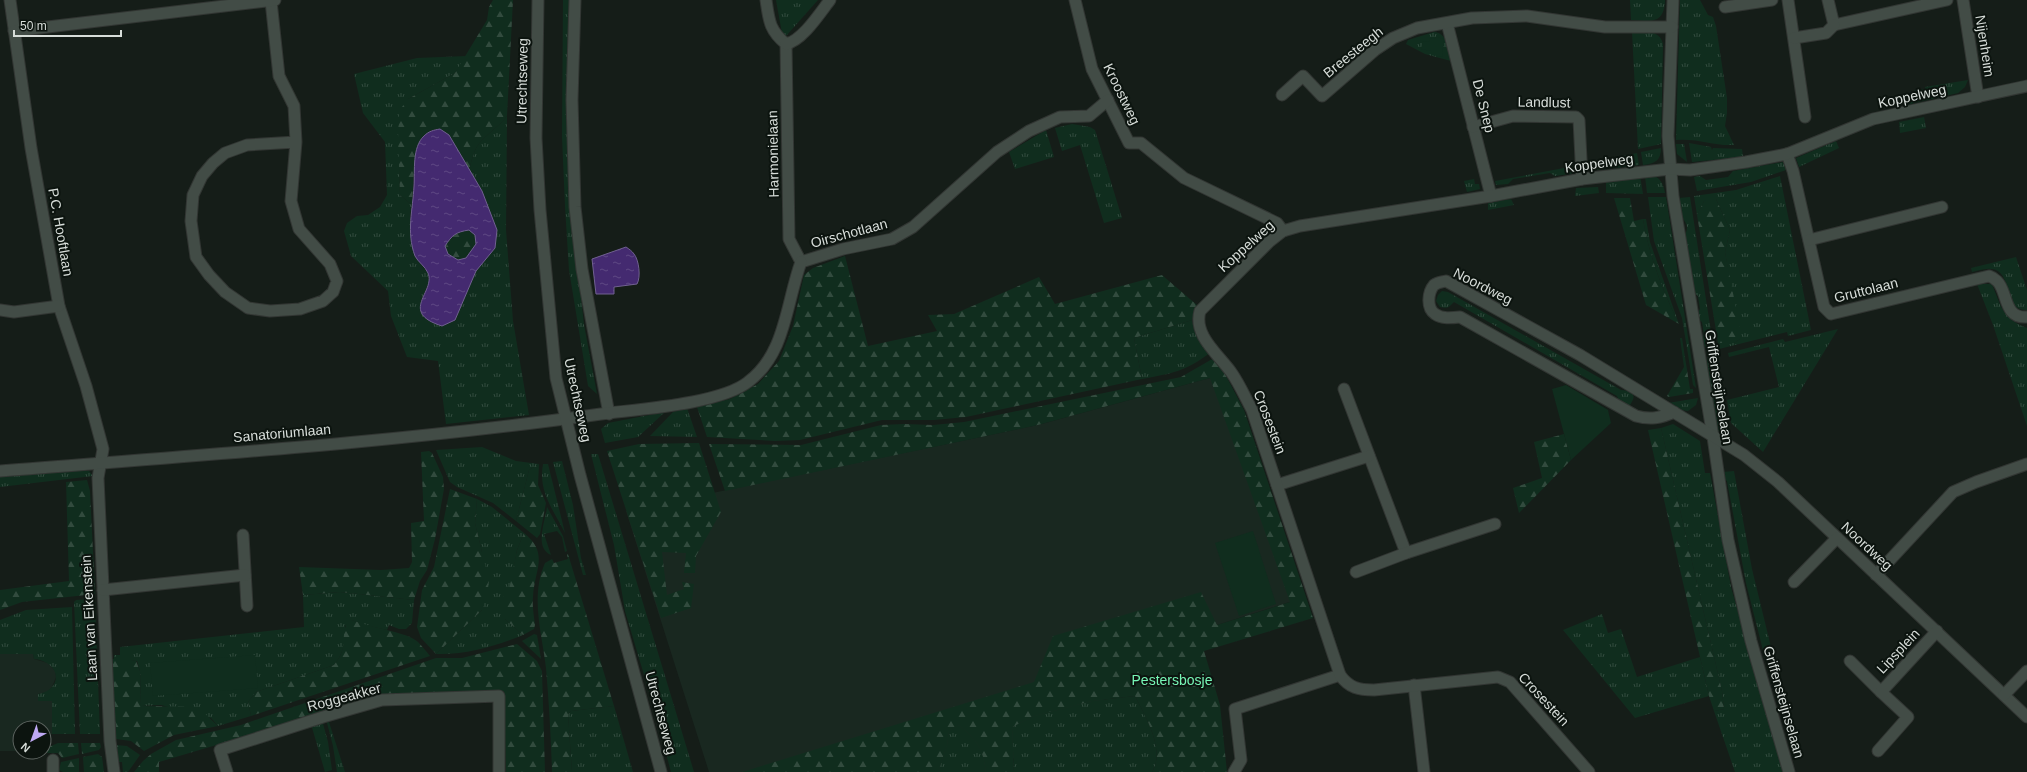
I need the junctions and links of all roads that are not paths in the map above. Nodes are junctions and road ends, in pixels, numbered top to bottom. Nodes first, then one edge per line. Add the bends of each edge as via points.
1 (10, 0) edge
2 (271, 0) edge
3 (275, 0) edge
4 (538, 0) edge
5 (575, 0) edge
6 (766, 0) edge
7 (830, 0) edge
8 (1075, 0) edge
9 (1673, 0) edge
10 (1772, 0) edge
11 (1788, 0) edge
12 (1828, 0) edge
13 (1947, 0) edge
14 (1963, 0) edge
15 (1725, 7) dead end
16 (1447, 23) junction
17 (1834, 25) junction
18 (1672, 27) junction
19 (14, 31) junction
20 (1794, 38) junction
21 (786, 44) junction
22 (2027, 86) edge
23 (1282, 95) dead end
24 (1978, 97) junction
25 (1108, 100) junction
26 (1805, 117) dead end
27 (1474, 127) junction
28 (296, 142) junction
29 (1787, 154) junction
30 (1670, 169) junction
31 (1582, 179) junction
32 (1491, 196) junction
33 (1942, 207) dead end
34 (1283, 231) junction
35 (1809, 240) junction
36 (801, 262) junction
37 (59, 306) junction
38 (0, 310) edge
39 (1200, 311) joint
40 (2027, 317) edge
41 (1344, 389) dead end
42 (1674, 412) junction
43 (608, 414) junction
44 (566, 420) junction
45 (1713, 437) junction
46 (1369, 456) junction
47 (100, 463) junction
48 (2027, 464) edge
49 (0, 471) edge
50 (1278, 485) junction
51 (1495, 524) dead end
52 (243, 535) dead end
53 (1837, 538) junction
54 (1406, 553) junction
55 (1356, 572) dead end
56 (245, 575) junction
57 (1876, 575) junction
58 (1794, 582) dead end
59 (103, 590) junction
60 (247, 606) dead end
61 (1937, 631) junction
62 (1850, 661) dead end
63 (2027, 671) edge
64 (1340, 675) junction
65 (1414, 685) junction
66 (1881, 692) junction
67 (2004, 695) junction
68 (2027, 717) edge
69 (1878, 750) dead end
70 (53, 760) dead end
71 (53, 772) edge
72 (114, 772) edge
73 (227, 772) edge
74 (499, 772) edge
75 (661, 772) edge
76 (1234, 772) edge
77 (1424, 772) edge
78 (1589, 772) edge
79 (1789, 772) edge

1 - 19 street, P.C. Hooftlaan
2 - 3 street
2 - 19 street
2 - 28 street via 279,76 294,106
4 - 44 street, Utrechtseweg via 536,138 540,210 556,378
5 - 43 street, Utrechtseweg via 572,100 575,207 582,269
6 - 21 street via 769,23 776,36
7 - 21 street via 800,36 793,43
8 - 25 street, Kroostweg via 1092,69
9 - 18 street, Griffensteijnselaan
10 - 15 street
11 - 20 street
12 - 17 street
13 - 17 street
14 - 24 street, Nijenheim
16 - 18 street, Breesteegh via 1472,18 1527,16 1604,27
16 - 23 street, Breesteegh via 1418,28 1393,38 1375,50 1322,96 1303,76
16 - 27 street, De Snep
17 - 20 street via 1826,33
18 - 30 street, Griffensteijnselaan via 1668,136
19 - 37 street, P.C. Hooftlaan via 31,148
20 - 26 street
21 - 36 street, Harmonielaan via 789,239
22 - 24 street, Koppelweg
24 - 29 street, Koppelweg via 1874,120
25 - 34 street, Kroostweg via 1129,143 1140,143 1184,178 1277,223
25 - 36 street, Oirschotlaan via 1090,116 1060,117 1029,131 997,152 914,228 892,239 843,249
27 - 31 street, Landlust via 1513,116 1576,117 1579,120
27 - 32 street, De Snep
28 - 28 street via 247,146 225,154 212,163 193,195 191,221 196,257 225,292 248,308 270,311 300,309 323,301 333,292 337,281 330,264 299,229 291,201
29 - 30 street, Koppelweg via 1705,168
29 - 35 street, Gruttolaan
30 - 31 street, Koppelweg
30 - 45 street, Griffensteijnselaan
31 - 32 street, Koppelweg
32 - 34 street, Koppelweg via 1300,226
33 - 35 street
34 - 39 street, Koppelweg
35 - 40 street, Gruttolaan via 1824,307 1831,314 1989,276 1998,281 2006,304 2012,312
36 - 43 street, Oirschotlaan via 792,284 783,330 773,354 762,370 748,383 730,393 708,399
37 - 38 street via 14,312
37 - 47 street, P.C. Hooftlaan via 86,386 103,449
39 - 50 street, Crosestein via 1197,320 1202,335 1232,372 1252,410
41 - 46 street
42 - 42 street, Noordweg via 1580,355 1446,281 1433,286 1428,300 1435,315 1446,318 1460,317 1636,416 1648,419 1664,417
42 - 45 street, Noordweg
43 - 44 street, Oirschotlaan
44 - 47 street, Sanatoriumlaan via 468,432
44 - 75 street, Utrechtseweg
45 - 53 street, Noordweg via 1744,455 1778,482
45 - 79 street, Griffensteijnselaan via 1728,540 1751,641
46 - 50 street
46 - 54 street
47 - 49 street, Sanatoriumlaan
47 - 59 street, Laan van Eikenstein via 98,478
48 - 57 street via 1953,492
50 - 64 street, Crosestein
51 - 54 street
52 - 56 street
53 - 57 street, Noordweg
53 - 58 street
54 - 55 street
56 - 59 street
56 - 60 street
57 - 61 street, Noordweg
59 - 72 street, Laan van Eikenstein via 110,741
61 - 66 street, Lipsplein
61 - 67 street, Noordweg
62 - 66 street, Lipsplein
63 - 67 street
64 - 65 street, Crosestein via 1347,684 1359,690
64 - 76 street via 1235,709 1241,760
65 - 77 street
65 - 78 street, Crosestein via 1498,677 1510,682
66 - 69 street, Lipsplein via 1908,717
67 - 68 street, Noordweg
70 - 71 street
73 - 74 street, Roggeakker via 220,750 382,700 499,696

